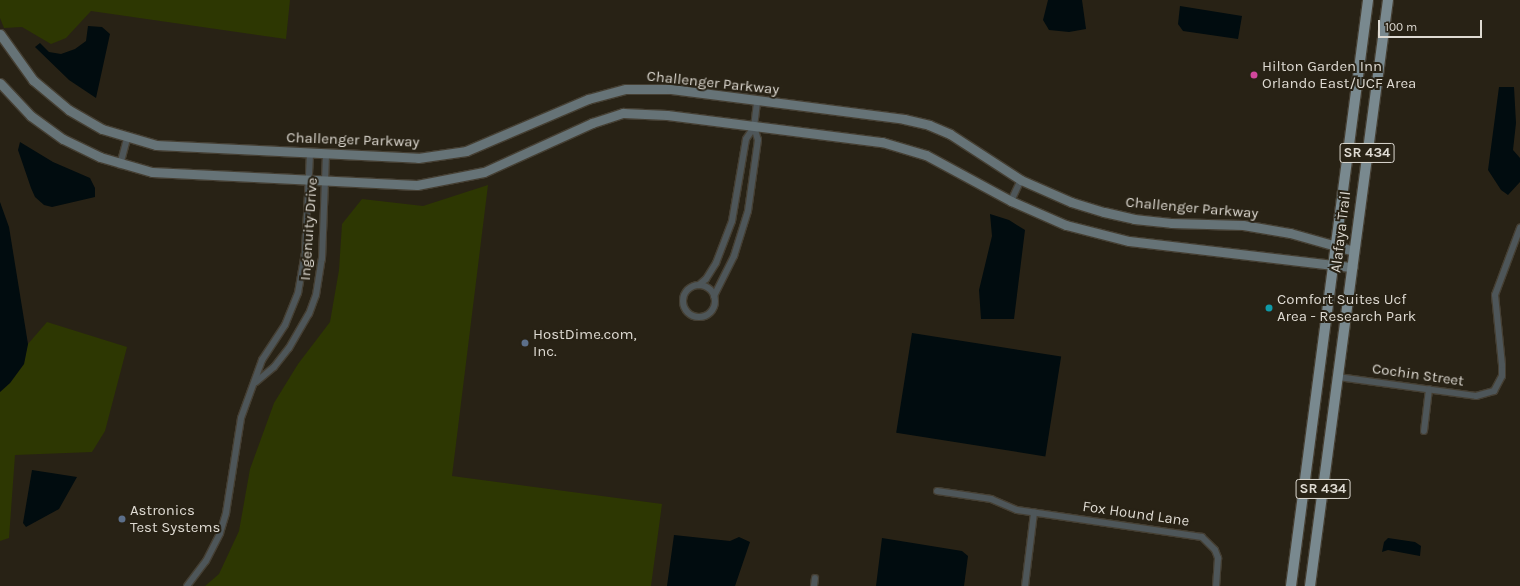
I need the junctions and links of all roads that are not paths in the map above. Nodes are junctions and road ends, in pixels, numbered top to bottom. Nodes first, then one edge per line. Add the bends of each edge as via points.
1 (1368, 0) edge
2 (1388, 0) edge
3 (0, 34) edge
4 (0, 83) edge
5 (757, 101) junction
6 (754, 127) junction
7 (127, 138) junction
8 (310, 153) junction
9 (326, 154) junction
10 (120, 165) junction
11 (308, 180) junction
12 (1021, 180) junction
13 (325, 181) junction
14 (1011, 201) junction
15 (1520, 228) edge
16 (1335, 247) junction
17 (1354, 251) junction
18 (1333, 265) junction
19 (1352, 267) junction
20 (699, 285) junction
21 (714, 296) junction
22 (1338, 376) junction
23 (256, 382) junction
24 (1429, 389) junction
25 (1424, 431) dead end
26 (937, 491) dead end
27 (1034, 513) junction
28 (815, 578) dead end
29 (187, 586) edge
30 (814, 586) edge
31 (1025, 586) edge
32 (1216, 586) edge
33 (1291, 586) edge
34 (1310, 586) edge

1 - 16 main road, Alafaya Trail / SR 434
2 - 17 main road, Alafaya Trail / SR 434
3 - 7 main road, Challenger Parkway via 24,70 53,99 90,124
4 - 10 main road via 22,107 51,132 86,152
5 - 6 street
5 - 9 main road, Challenger Parkway via 671,89 626,89 588,99 466,151 418,158
5 - 12 main road, Challenger Parkway via 878,115 929,125 950,134
6 - 13 main road via 667,115 623,113 592,123 484,172 449,180 417,185
6 - 14 main road via 882,142 926,155
6 - 20 street via 746,139 736,206 726,240 713,268
6 - 21 street via 758,140 748,211 736,251
7 - 8 main road, Challenger Parkway via 169,147
7 - 10 street
8 - 9 main road, Challenger Parkway
8 - 11 street, Ingenuity Drive
9 - 13 street, Ingenuity Drive
10 - 11 main road via 165,173
11 - 13 main road
11 - 23 street, Ingenuity Drive via 301,286 285,325 262,360
12 - 14 street
12 - 16 main road, Challenger Parkway via 1071,202 1134,219 1243,226 1290,233
13 - 23 street, Ingenuity Drive via 322,259 316,295 309,314 289,348 274,367
14 - 18 main road via 1066,225 1129,241
15 - 24 street, Cochin Street via 1495,295 1502,376 1494,391 1476,396
16 - 17 main road, Challenger Parkway
16 - 18 main road, Alafaya Trail / SR 434
17 - 19 main road, Alafaya Trail / SR 434
18 - 19 main road
18 - 33 main road, Alafaya Trail / SR 434
19 - 22 main road, Alafaya Trail / SR 434
20 - 21 street via 709,288
20 - 21 street via 692,286 683,296 683,305 687,313 697,317 708,315 714,307
22 - 24 street, Cochin Street
22 - 34 main road, Alafaya Trail / SR 434
23 - 29 street, Ingenuity Drive via 238,430 228,499 220,533 206,561
24 - 25 street
26 - 27 street, Fox Hound Lane via 991,499 1011,508
27 - 31 street
27 - 32 street, Fox Hound Lane via 1202,537 1215,550 1218,558
28 - 30 street

